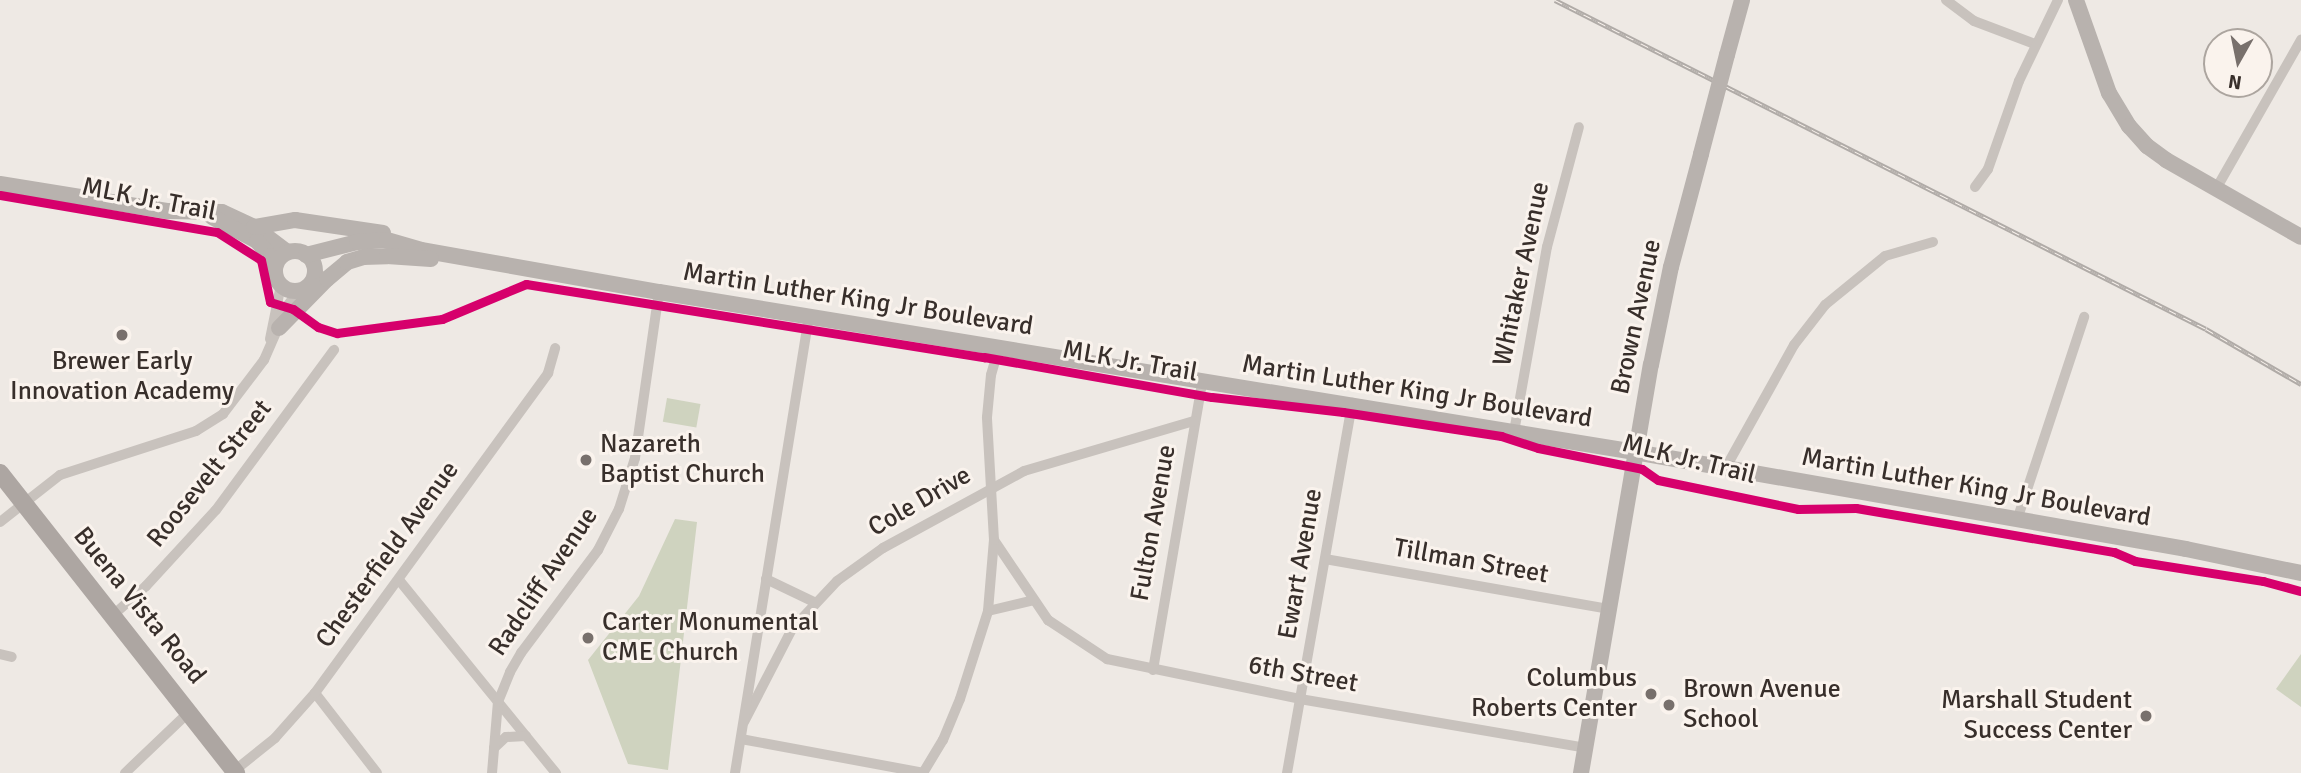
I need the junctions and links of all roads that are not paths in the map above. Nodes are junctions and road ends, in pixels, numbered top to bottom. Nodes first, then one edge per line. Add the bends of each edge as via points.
1 (1742, 0) edge
2 (1946, 0) edge
3 (2057, 0) edge
4 (2076, 0) edge
5 (2301, 40) edge
6 (2035, 44) junction
7 (1579, 127) dead end
8 (0, 184) edge
9 (1975, 187) dead end
10 (2216, 188) junction
11 (207, 213) junction
12 (254, 227) junction
13 (2301, 237) edge
14 (1933, 242) dead end
15 (421, 250) junction
16 (287, 252) junction
17 (306, 255) junction
18 (449, 255) junction
19 (275, 267) junction
20 (313, 278) junction
21 (281, 285) junction
22 (299, 290) junction
23 (659, 292) junction
24 (809, 316) junction
25 (2084, 317) dead end
26 (279, 328) junction
27 (270, 345) junction
28 (999, 347) junction
29 (555, 348) dead end
30 (334, 350) dead end
31 (1202, 383) junction
32 (1352, 403) junction
33 (1194, 421) junction
34 (1514, 432) junction
35 (1635, 452) junction
36 (1725, 469) junction
37 (0, 473) edge
38 (991, 488) junction
39 (22, 502) junction
40 (2017, 520) junction
41 (0, 522) edge
42 (994, 540) junction
43 (1325, 559) junction
44 (2301, 573) edge
45 (766, 579) junction
46 (398, 580) junction
47 (1034, 600) junction
48 (816, 603) junction
49 (1610, 609) junction
50 (988, 611) junction
51 (112, 617) junction
52 (0, 654) edge
53 (12, 657) dead end
54 (1153, 670) junction
55 (315, 693) junction
56 (1300, 699) junction
57 (498, 702) junction
58 (190, 711) junction
59 (744, 722) junction
60 (526, 736) junction
61 (741, 739) junction
62 (494, 748) junction
63 (1586, 748) junction
64 (235, 772) edge
65 (125, 773) edge
66 (377, 773) edge
67 (492, 773) edge
68 (556, 773) edge
69 (735, 773) edge
70 (924, 773) edge
71 (1287, 773) edge
72 (1581, 773) edge

1 - 35 main road, Brown Avenue, bridge via 1671,267
2 - 6 street via 1974,21
3 - 6 street
4 - 10 main road via 2109,93 2129,126 2166,160
5 - 10 street
6 - 9 street via 1988,169
7 - 34 street, Whitaker Avenue via 1546,247
8 - 11 main road via 167,211
10 - 13 main road
11 - 12 main road via 222,212
11 - 19 main road via 257,241
12 - 16 main road
12 - 18 main road, Martin Luther King Jr Boulevard via 295,220 318,223 410,238
14 - 36 street via 1885,256 1825,305 1794,345
15 - 17 main road, Martin Luther King Jr Boulevard via 374,239
15 - 18 main road, Martin Luther King Jr Boulevard
15 - 20 main road, Martin Luther King Jr Boulevard via 344,255 332,259
16 - 17 main road
16 - 19 main road
17 - 20 main road via 314,265
18 - 23 main road, Martin Luther King Jr Boulevard
18 - 26 main road via 363,257 348,262
19 - 21 main road
20 - 22 main road
21 - 22 main road
21 - 27 street
22 - 26 street, Roosevelt Street
23 - 24 main road, Martin Luther King Jr Boulevard
23 - 57 street, Radcliff Avenue via 635,458 619,509 598,550 521,653
24 - 28 main road, Martin Luther King Jr Boulevard
24 - 45 street
25 - 40 street
26 - 27 street, Roosevelt Street
27 - 39 street, Roosevelt Street via 223,414 196,431 60,475
28 - 31 main road, Martin Luther King Jr Boulevard
28 - 38 street via 987,417
29 - 46 street, Chesterfield Avenue via 548,373
30 - 51 street, Roosevelt Street via 216,510
31 - 32 main road, Martin Luther King Jr Boulevard
31 - 33 street, Fulton Avenue
32 - 34 main road, Martin Luther King Jr Boulevard
32 - 43 street, Ewart Avenue
33 - 38 street, Cole Drive via 1024,471
33 - 54 street, Fulton Avenue
34 - 35 main road, Martin Luther King Jr Boulevard
35 - 36 main road, Martin Luther King Jr Boulevard
35 - 49 main road, Brown Avenue
36 - 40 main road, Martin Luther King Jr Boulevard
37 - 39 main road, Buena Vista Road
38 - 42 street
38 - 48 street, Cole Drive via 883,548 837,581
39 - 41 street, Roosevelt Street
39 - 51 main road, Buena Vista Road
40 - 44 main road, Martin Luther King Jr Boulevard
42 - 47 street, 6th Street
42 - 50 street
43 - 49 street, Tillman Street
43 - 56 street, Ewart Avenue
45 - 48 street
45 - 59 street
46 - 55 street, Chesterfield Avenue
46 - 57 street
47 - 50 street
47 - 54 street, 6th Street via 1048,620 1074,640 1107,659
48 - 59 street, Cole Drive via 792,629
49 - 63 main road, Brown Avenue
50 - 70 street via 960,699
51 - 58 main road, Buena Vista Road
52 - 53 street
54 - 56 street, 6th Street
55 - 64 street, Chesterfield Avenue via 275,738
55 - 66 street
56 - 63 street, 6th Street
56 - 71 street, Ewart Avenue
57 - 60 street
57 - 62 street, Radcliff Avenue
58 - 64 main road, Buena Vista Road
58 - 65 street
59 - 61 street
60 - 62 street via 506,737
60 - 68 street
61 - 69 street
61 - 70 street
62 - 67 street, Radcliff Avenue
63 - 72 main road, Brown Avenue

